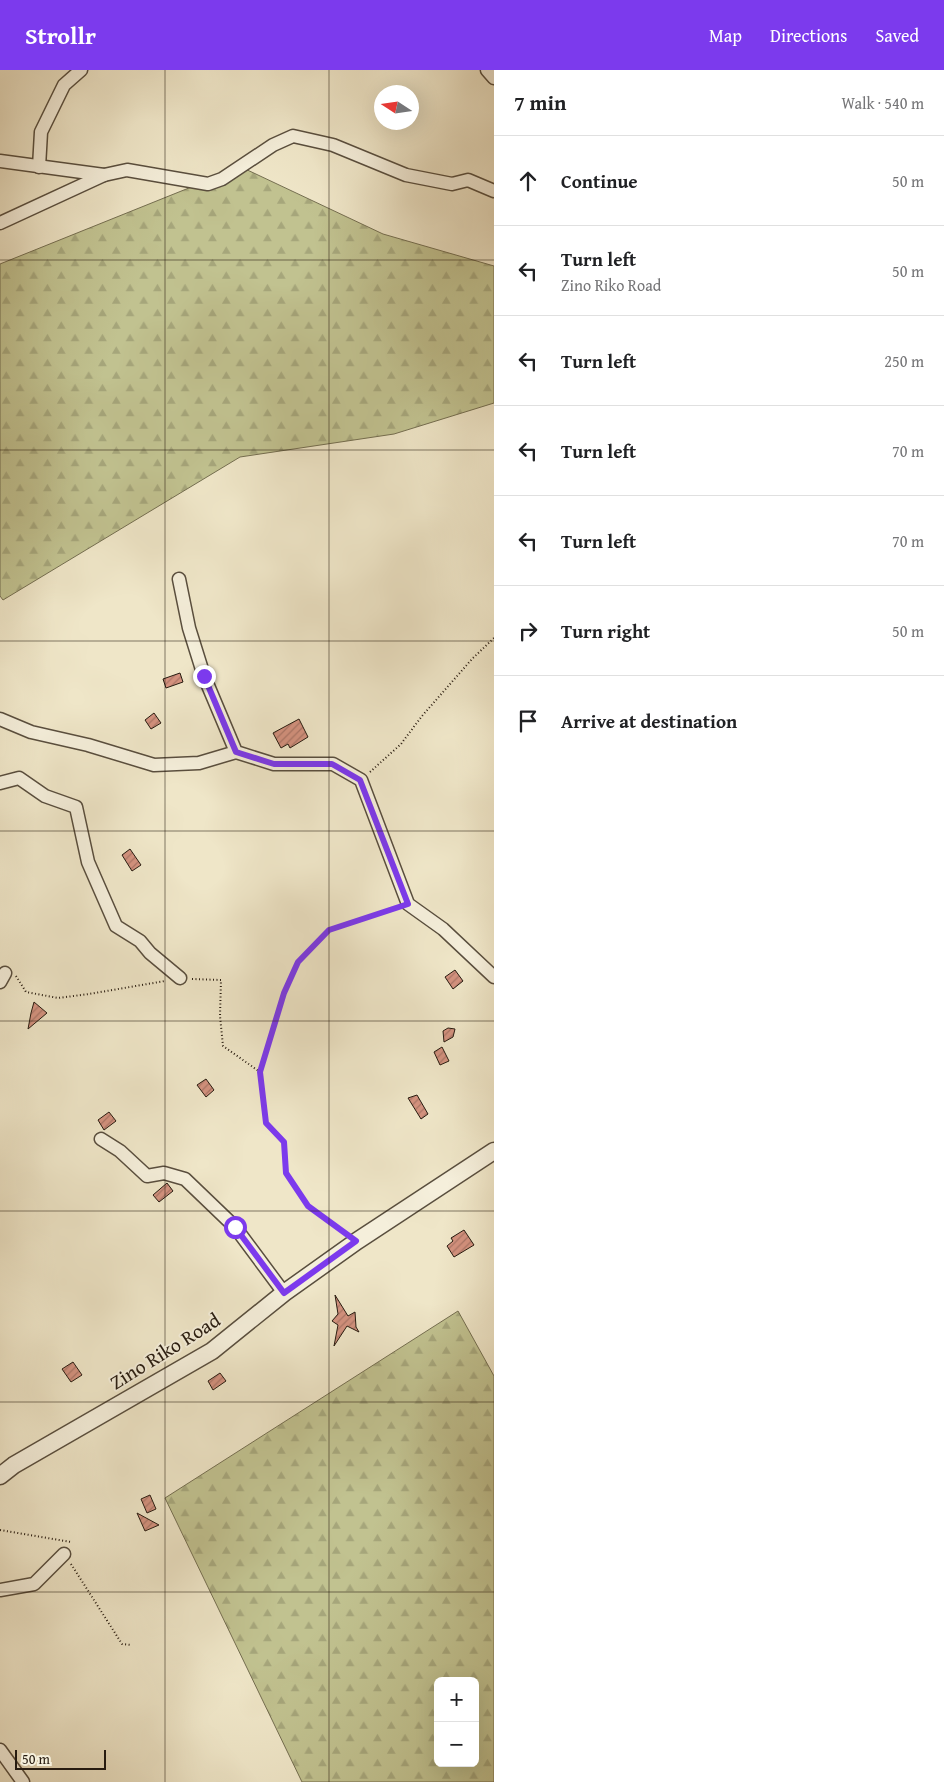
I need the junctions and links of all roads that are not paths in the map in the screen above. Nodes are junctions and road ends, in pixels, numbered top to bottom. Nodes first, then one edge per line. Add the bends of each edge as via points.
1 (81, 70) edge
2 (487, 70) edge
3 (494, 78) edge
4 (0, 161) edge
5 (40, 167) junction
6 (104, 175) junction
7 (494, 190) edge
8 (0, 223) edge
9 (179, 578) dead end
10 (0, 719) edge
11 (236, 752) junction
12 (0, 783) edge
13 (494, 977) edge
14 (180, 978) road end
15 (101, 1139) dead end
16 (494, 1151) edge
17 (284, 1293) junction
18 (0, 1476) edge
19 (64, 1554) road end
20 (0, 1590) edge
21 (0, 1750) edge
22 (23, 1782) edge

1 - 5 street via 64,85 42,132
2 - 3 street
4 - 5 street
5 - 6 street
6 - 7 street via 127,170 208,184 222,179 273,145 293,136 333,145 406,176 452,184 468,180
6 - 8 street
9 - 11 street via 204,676
10 - 11 street via 31,732 154,765 199,763
11 - 13 street via 274,764 332,764 360,780 408,904 443,929
12 - 14 street via 19,778 45,796 76,807 88,862 116,926 140,941
15 - 17 street via 120,1151 147,1176 164,1173 185,1179 235,1227
16 - 17 street, Zino Riko Road via 356,1241
17 - 18 street, Zino Riko Road via 212,1351
19 - 20 street via 34,1584
21 - 22 street

